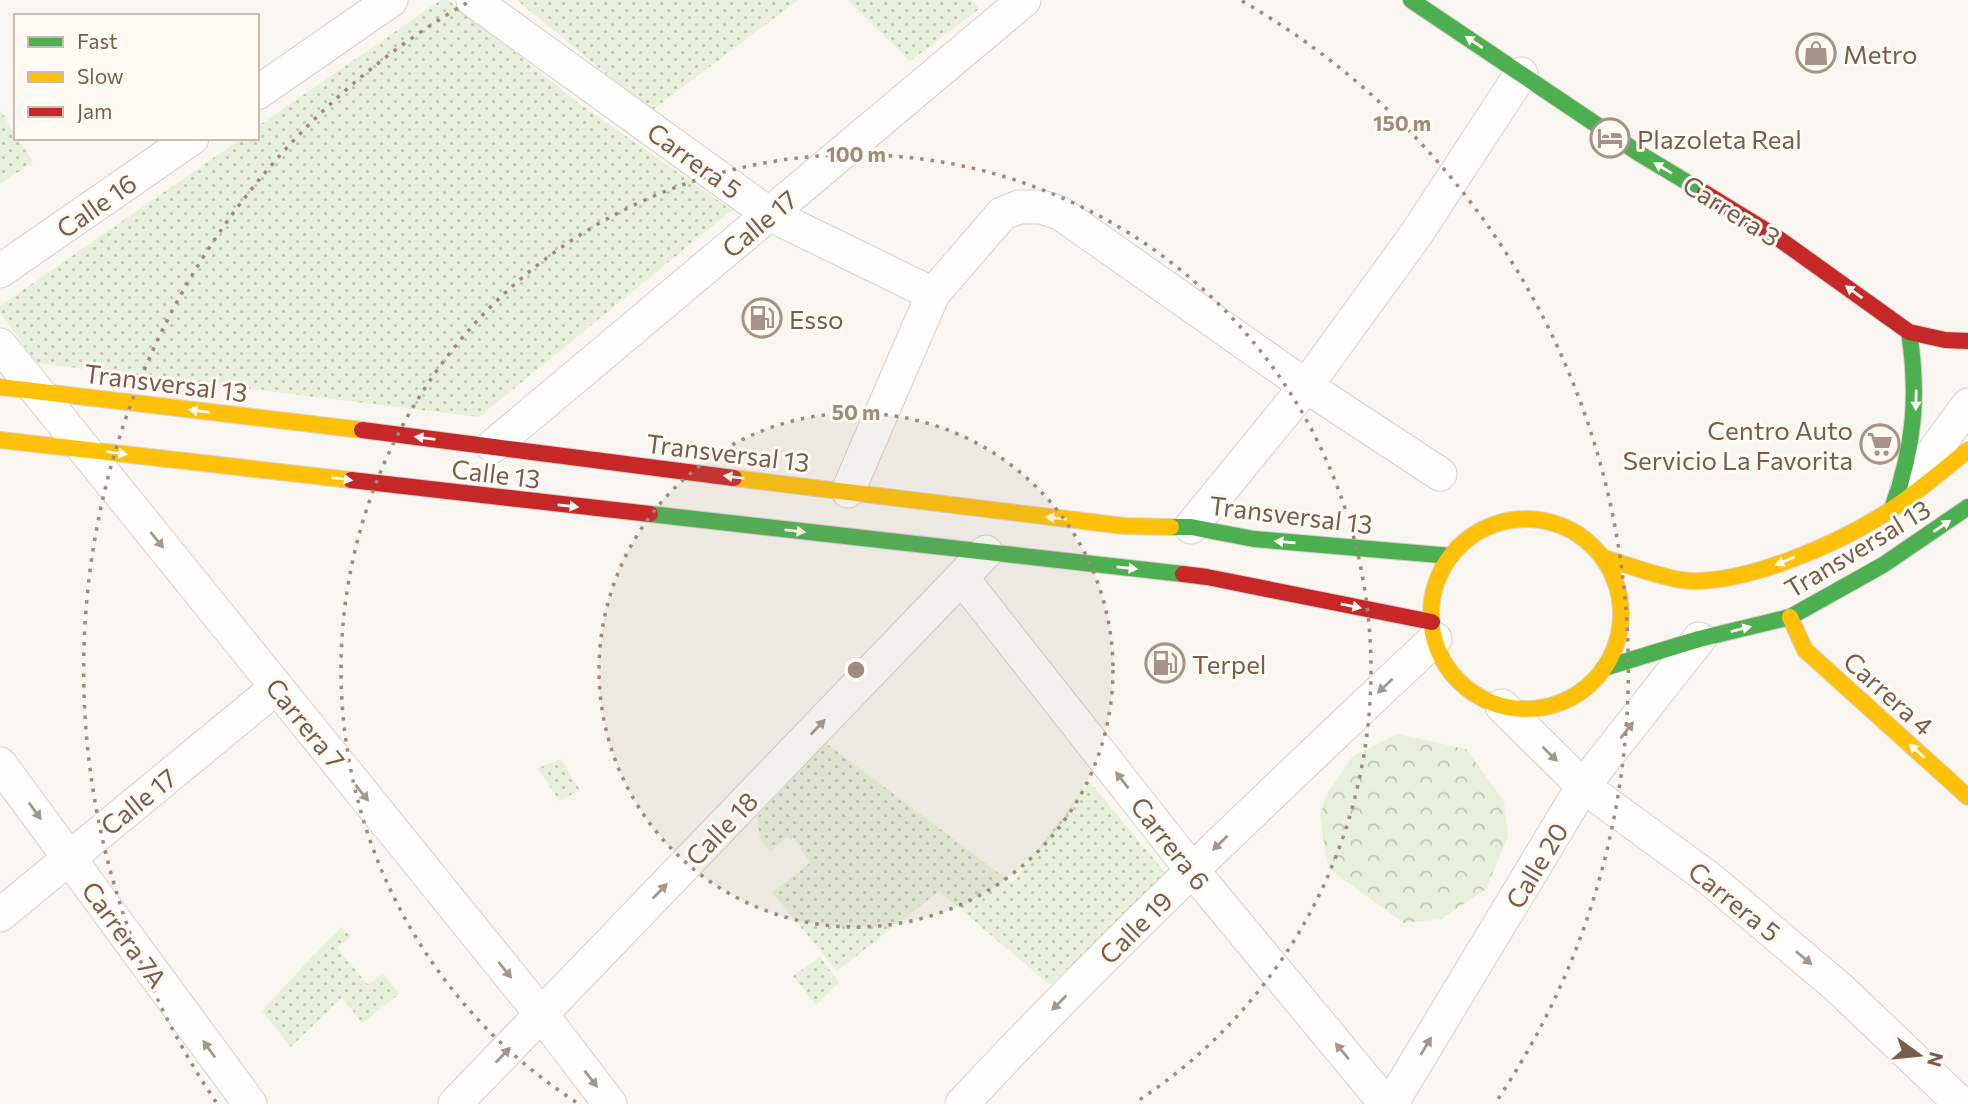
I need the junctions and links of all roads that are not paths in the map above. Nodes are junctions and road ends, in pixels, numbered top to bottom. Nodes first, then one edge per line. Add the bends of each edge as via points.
1 (391, 0) edge
2 (473, 0) edge
3 (1024, 0) edge
4 (1411, 0) edge
5 (1521, 74) junction
6 (259, 92) edge
7 (189, 140) edge
8 (769, 214) junction
9 (0, 271) edge
10 (933, 294) junction
11 (1909, 332) junction
12 (1968, 341) edge
13 (0, 345) edge
14 (1306, 386) junction
15 (0, 387) edge
16 (38, 392) junction
17 (1968, 405) edge
18 (0, 440) edge
19 (493, 446) junction
20 (83, 449) junction
21 (1968, 450) edge
22 (1440, 474) dead end
23 (848, 491) junction
24 (1892, 509) junction
25 (1967, 510) edge
26 (1191, 527) junction
27 (986, 552) junction
28 (1451, 556) junction
29 (1604, 558) junction
30 (962, 578) junction
31 (1790, 617) junction
32 (1433, 630) junction
33 (1699, 639) junction
34 (1604, 668) junction
35 (277, 687) junction
36 (1502, 706) junction
37 (0, 764) edge
38 (1583, 786) junction
39 (1968, 797) edge
40 (69, 858) junction
41 (1192, 870) junction
42 (0, 915) edge
43 (542, 1015) junction
44 (250, 1104) edge
45 (455, 1104) edge
46 (610, 1104) edge
47 (962, 1104) edge
48 (1388, 1104) edge
49 (1961, 1104) edge

1 - 6 street
2 - 8 street, Carrera 5
3 - 8 street, Calle 17
5 -> 4 main road, Carrera 3
11 -> 5 main road, Carrera 3 via 1775,236
5 - 14 street via 1417,233
7 - 9 street, Calle 16
8 - 10 street, Carrera 5
8 - 19 street, Calle 17
10 - 14 street via 1002,215 1019,207 1041,207 1060,213
10 - 23 street
11 - 12 main road, Carrera 3
11 -> 24 main road via 1915,368 1913,440
13 - 16 street, Carrera 7
14 - 22 street
14 - 26 street
15 - 16 main road, Transversal 13
19 -> 16 main road, Transversal 13
16 - 20 street, Carrera 7
17 - 24 street
18 - 20 main road, Calle 13
23 -> 19 main road, Transversal 13
20 -> 27 main road, Calle 13
20 -> 35 street, Carrera 7
21 - 24 main road, Transversal 13
26 -> 23 main road, Transversal 13 via 1124,526
24 -> 29 main road, Transversal 13 via 1844,536 1730,579 1682,580
31 -> 25 main road, Transversal 13 via 1883,565
28 -> 26 main road, Transversal 13 via 1254,540
27 - 30 street, Calle 18
27 -> 32 main road via 1207,577
28 - 29 main road via 1472,536 1499,522 1528,518 1557,523 1583,537
28 - 32 main road via 1436,587
29 - 34 main road via 1617,584 1622,613 1617,642
41 -> 30 street, Carrera 6
43 -> 30 street, Calle 18
33 -> 31 main road, Transversal 13
39 -> 31 main road, Carrera 4 via 1805,650
32 - 36 main road via 1444,662 1459,682
32 -> 41 street, Calle 19
33 - 34 main road, Transversal 13
38 -> 33 street, Calle 20
34 - 36 main road via 1585,689 1559,703 1531,709
35 - 40 street, Calle 17
35 -> 43 street, Carrera 7
36 -> 38 street, Carrera 5
37 -> 40 street, Carrera 7A
48 -> 38 street, Calle 20
38 -> 49 street, Carrera 5 via 1753,915 1839,988
40 - 42 street, Calle 17
44 -> 40 street, Carrera 7A
41 -> 47 street, Calle 19
48 -> 41 street, Carrera 6
45 -> 43 street, Calle 18
43 -> 46 street, Carrera 7

